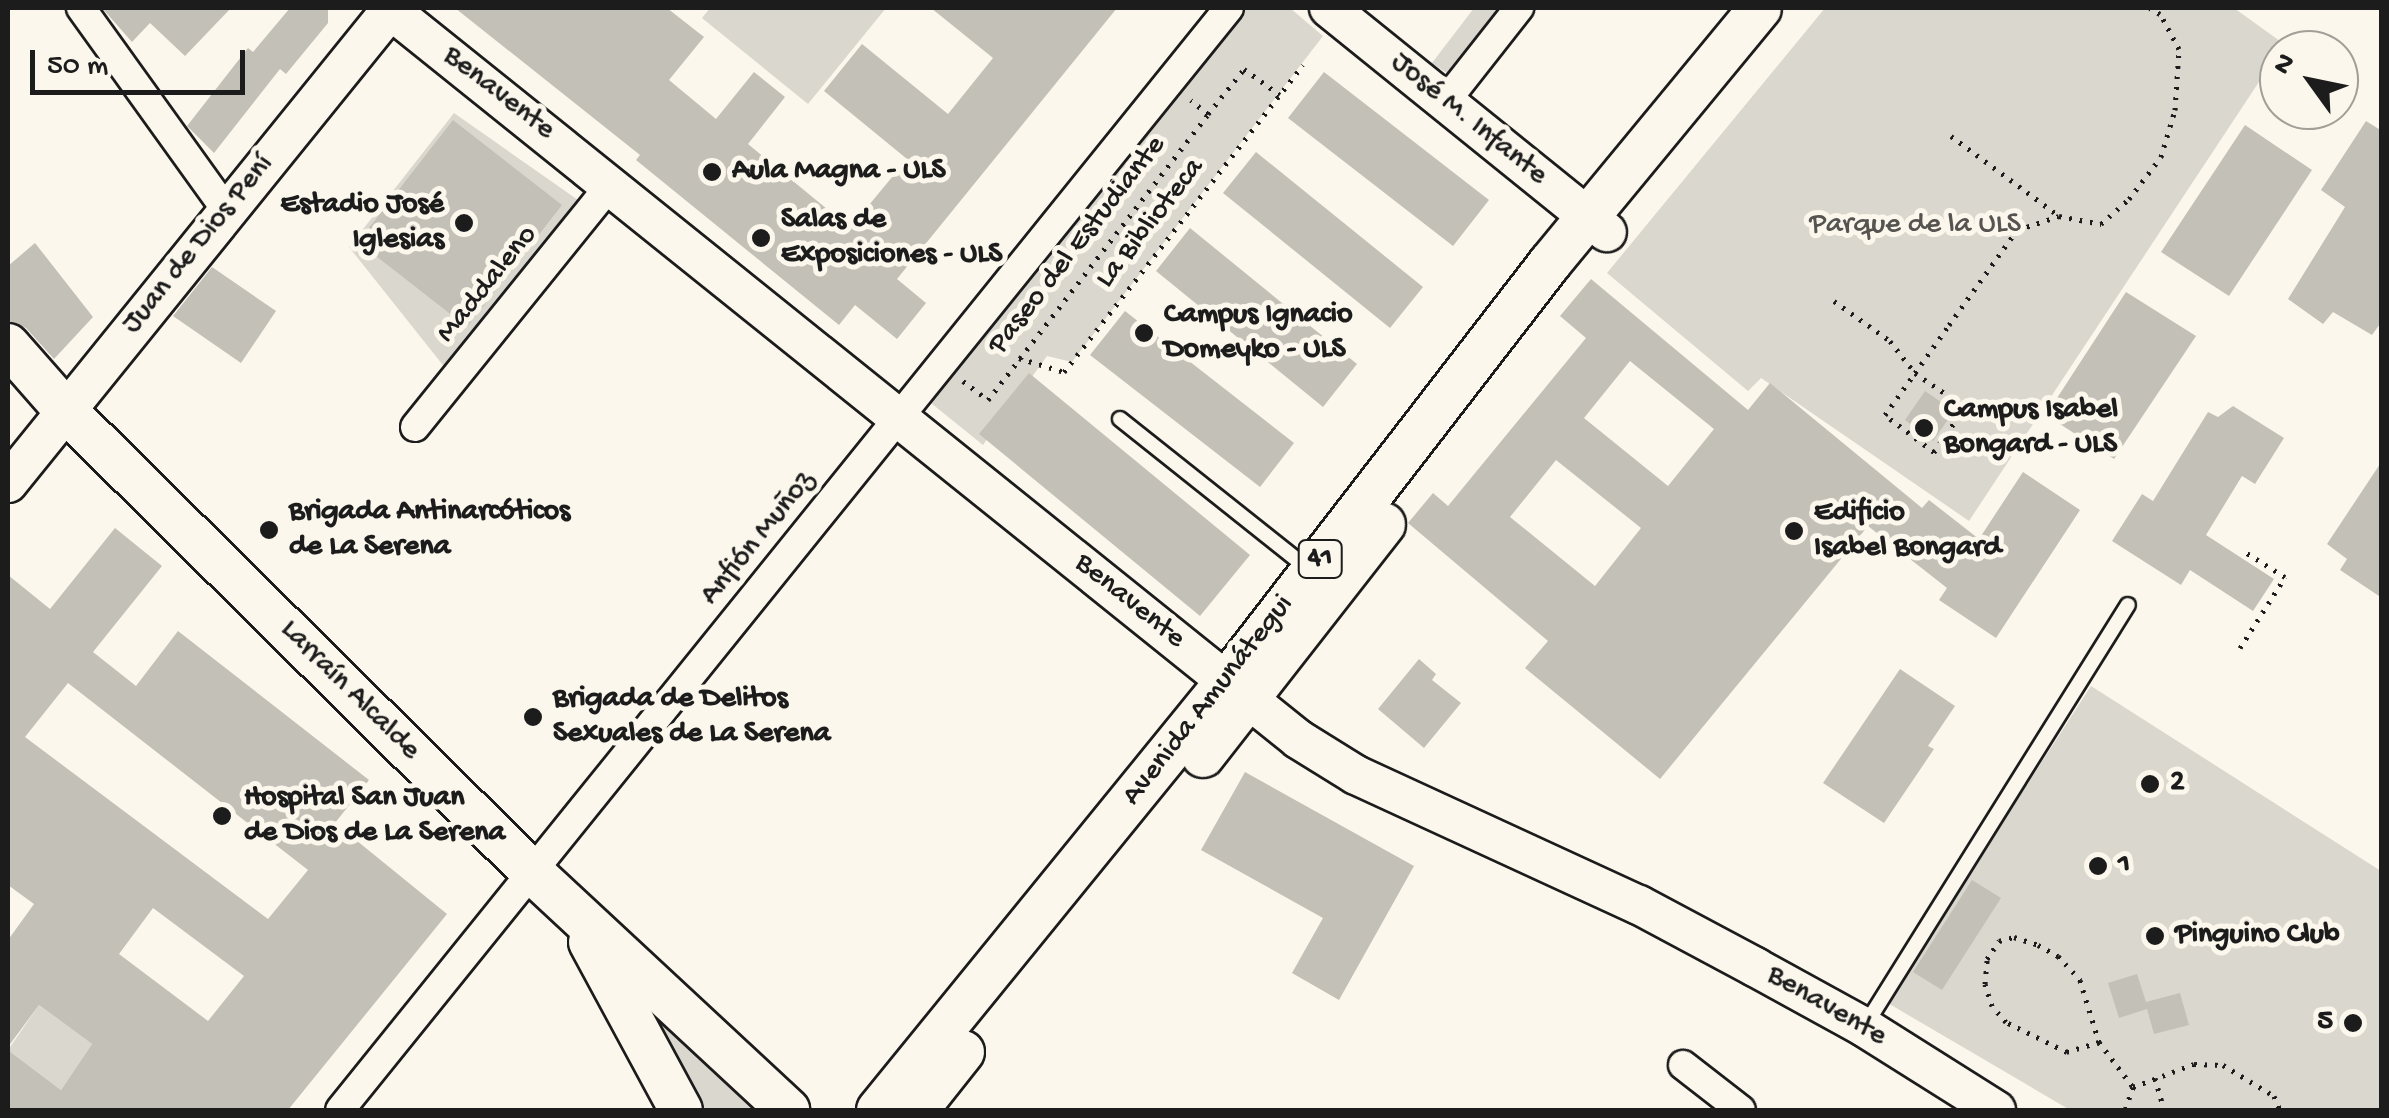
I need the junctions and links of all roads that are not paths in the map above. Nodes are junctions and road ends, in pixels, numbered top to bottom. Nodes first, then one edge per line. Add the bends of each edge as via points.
1 (81, 8) edge
2 (390, 8) edge
3 (1229, 8) edge
4 (1329, 8) edge
5 (1519, 8) edge
6 (1760, 8) edge
7 (1787, 8) edge
8 (1445, 102) junction
9 (612, 183) junction
10 (227, 210) junction
11 (1597, 225) junction
12 (8, 344) edge
13 (66, 411) junction
14 (898, 418) junction
15 (1120, 419) dead end
16 (415, 428) dead end
17 (8, 484) edge
18 (1311, 571) junction
19 (2128, 605) dead end
20 (1239, 690) junction
21 (532, 872) junction
22 (573, 911) junction
23 (1864, 1027) junction
24 (1683, 1064) dead end
25 (340, 1110) edge
26 (680, 1110) edge
27 (788, 1110) edge
28 (878, 1110) edge
29 (917, 1110) edge
30 (1741, 1110) edge
31 (1996, 1110) edge

1 - 10 street
2 - 9 main road, Benavente
2 - 10 main road, Juan de Dios Pení
3 - 14 street, Anfión Muñoz
4 - 8 main road, José M. Infante
5 - 8 street
6 - 11 main road, Avenida Amunátegui / 41
7 - 11 main road, Avenida Amunátegui / 41
8 - 11 main road, José M. Infante
9 - 14 main road, Benavente
9 - 16 street, Maddaleno
10 - 13 main road, Juan de Dios Pení
11 - 18 main road, Avenida Amunátegui / 41
11 - 20 main road, Avenida Amunátegui / 41
12 - 13 main road, Larraín Alcalde
13 - 17 main road, Juan de Dios Pení
13 - 21 main road, Larraín Alcalde
14 - 20 main road, Benavente
14 - 21 street, Anfión Muñoz
15 - 18 lane
18 - 20 main road, Avenida Amunátegui / 41
19 - 23 lane
20 - 23 main road, Benavente via 1356,775 1639,905
20 - 28 main road, Avenida Amunátegui / 41
20 - 29 main road, Avenida Amunátegui / 41
21 - 22 main road, Larraín Alcalde
21 - 25 street, Anfión Muñoz
22 - 26 main road
22 - 27 main road, Larraín Alcalde
23 - 31 main road, Benavente
24 - 30 street

